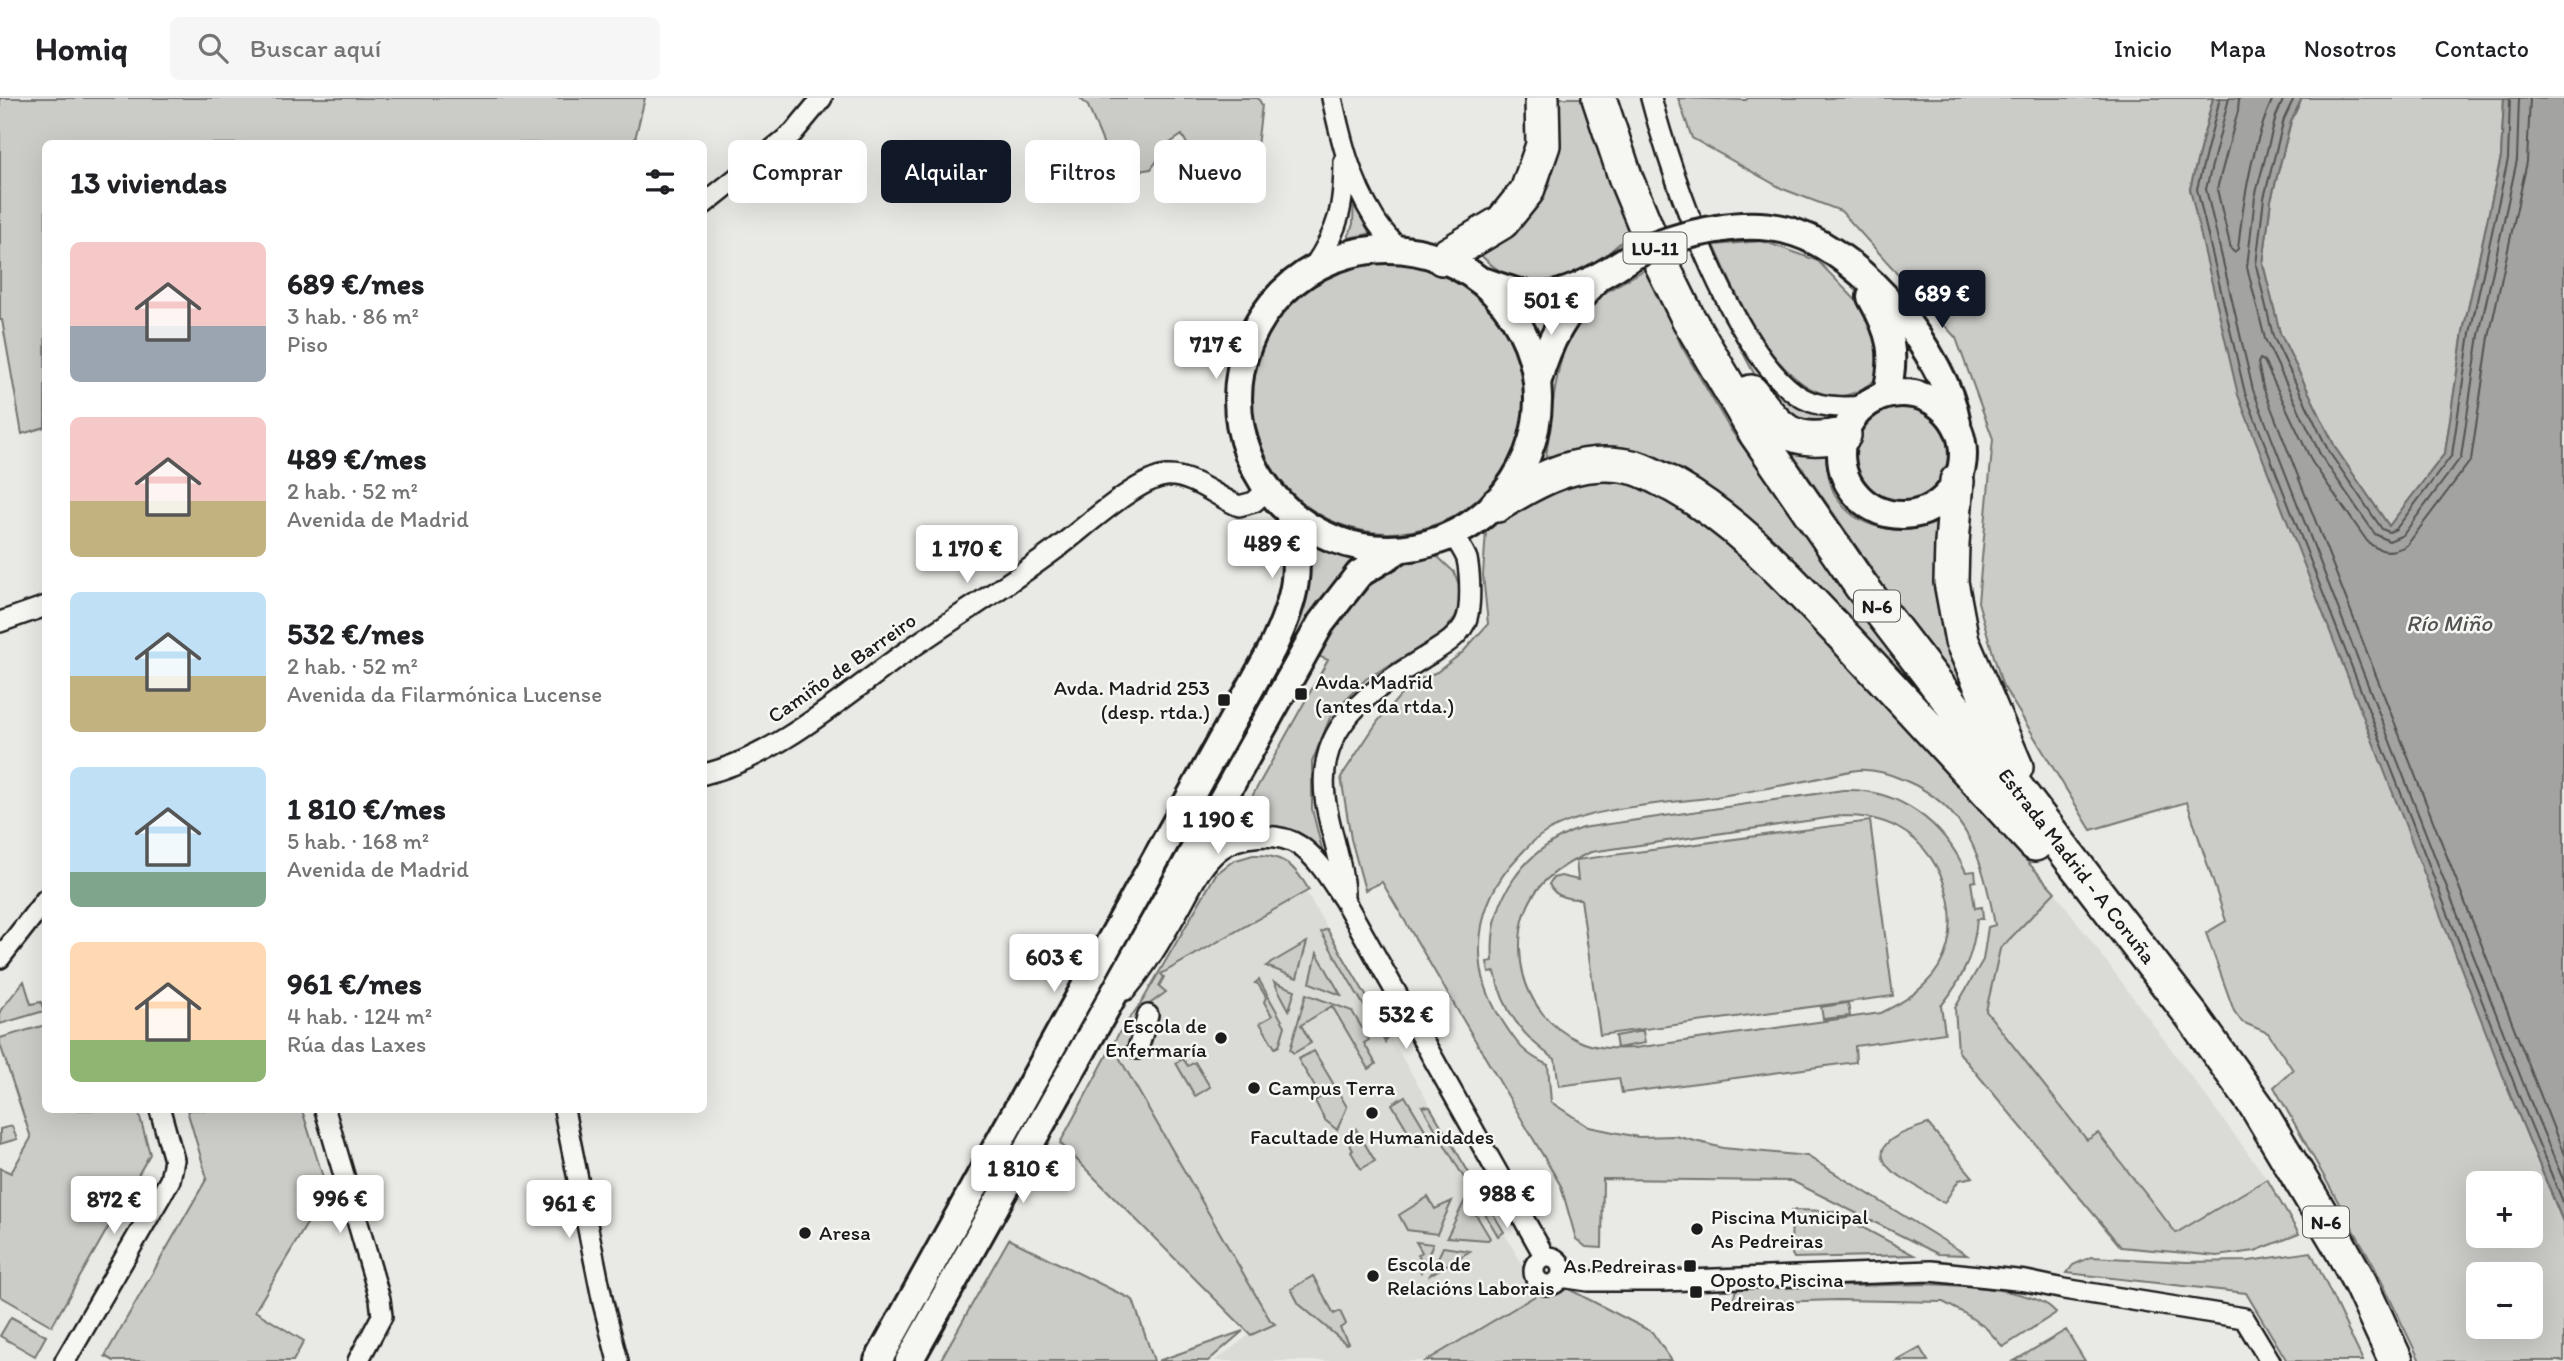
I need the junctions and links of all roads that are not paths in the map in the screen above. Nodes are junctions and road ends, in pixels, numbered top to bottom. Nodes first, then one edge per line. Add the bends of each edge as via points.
1 (822, 98) edge
2 (1332, 98) edge
3 (1542, 98) edge
4 (1599, 98) edge
5 (1619, 98) edge
6 (1651, 98) edge
7 (1343, 149) junction
8 (707, 202) edge
9 (1398, 248) junction
10 (1442, 258) junction
11 (1313, 268) junction
12 (1680, 268) junction
13 (1855, 270) junction
14 (1598, 278) junction
15 (1480, 279) junction
16 (1538, 380) junction
17 (1730, 389) junction
18 (1875, 400) junction
19 (1959, 430) junction
20 (1844, 435) junction
21 (1957, 481) junction
22 (1268, 489) junction
23 (1497, 505) junction
24 (1289, 512) junction
25 (1454, 536) junction
26 (1398, 550) junction
27 (42, 607) edge
28 (0, 622) edge
29 (707, 773) edge
30 (2037, 814) junction
31 (1344, 900) junction
32 (42, 904) edge
33 (2109, 908) junction
34 (0, 958) edge
35 (1149, 1016) dead end
36 (1096, 1025) junction
37 (1138, 1049) dead end
38 (161, 1113) edge
39 (326, 1113) edge
40 (565, 1113) edge
41 (65, 1361) edge
42 (358, 1361) edge
43 (618, 1361) edge
44 (878, 1361) edge
45 (909, 1361) edge
46 (2270, 1361) edge
47 (2396, 1361) edge

1 - 8 street via 793,133
2 - 7 street
3 - 10 highway via 1543,145 1527,191 1502,222
4 - 17 highway, Estrada Madrid - A Coruña / LU-11 via 1660,261
5 - 12 highway, Estrada Madrid - A Coruña / LU-11
6 - 18 street via 1714,275 1765,362 1797,394 1819,405 1843,408
7 - 9 street via 1375,220
7 - 11 street via 1339,221
9 - 10 street
9 - 11 street via 1354,252
10 - 15 street
11 - 22 street via 1269,306 1242,364 1241,429 1251,461
12 - 17 highway, Estrada Madrid - A Coruña / LU-11
12 - 20 highway via 1730,358 1771,419 1799,438
13 - 14 street, bridge via 1798,234 1772,226 1741,225 1664,241
13 - 18 street via 1885,322 1891,344 1893,367
13 - 19 street via 1877,288 1922,343 1948,387
14 - 15 street via 1542,297 1512,292
14 - 16 street via 1560,324
15 - 16 street via 1508,307 1528,342
16 - 23 street via 1537,425 1527,458
17 - 30 highway, Estrada Madrid - A Coruña / N-6 via 1861,586
18 - 19 street via 1904,393 1921,396 1950,415
18 - 20 street via 1848,424
19 - 21 street via 1963,447
20 - 21 street via 1843,472 1863,502 1879,511 1897,516 1932,508
21 - 30 highway via 1951,582 1962,641
22 - 24 street
22 - 29 street, Camiño de Barreiro via 1254,502 1239,506 1192,482 1167,476 1134,489 816,718 757,753
23 - 25 street
23 - 33 highway via 1534,481 1582,466 1636,468 1691,496 1766,555 2085,900
24 - 26 street via 1321,534 1358,547
24 - 44 street via 1297,562 1295,589 1272,649
25 - 26 street
25 - 31 street via 1467,559 1470,603 1465,622 1447,643 1358,705 1342,724 1327,757 1324,795 1344,879
26 - 36 street via 1359,574 1321,623
27 - 28 street
30 - 33 highway, Estrada Madrid - A Coruña / N-6
31 - 36 street via 1298,844 1248,836 1220,849 1201,869 1145,967
31 - 46 street via 1545,1257 1557,1260 1562,1268 1561,1277 1662,1282 1931,1271 2026,1281 2244,1318
32 - 34 street
33 - 47 highway, Estrada Madrid - A Coruña / N-6 via 2192,1016 2274,1135 2360,1283
35 - 37 street
36 - 45 street
38 - 41 street via 174,1160 170,1180
39 - 42 street via 380,1299 382,1316
40 - 43 street

